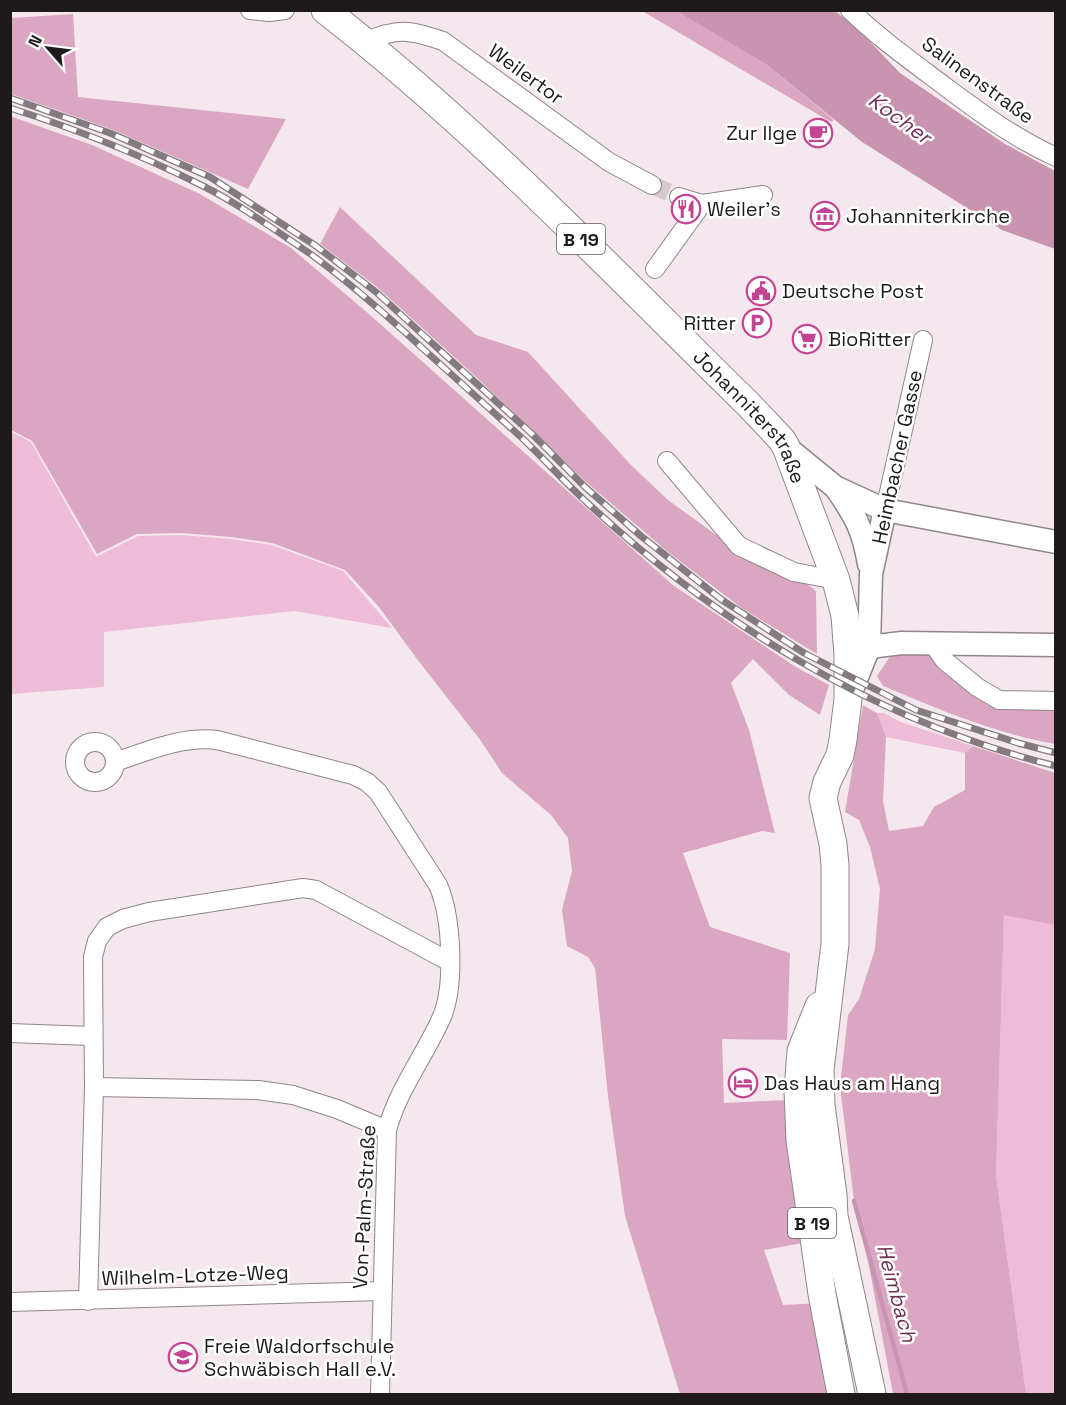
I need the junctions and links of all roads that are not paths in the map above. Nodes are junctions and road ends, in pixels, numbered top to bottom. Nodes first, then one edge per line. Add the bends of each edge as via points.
1 (250, 10) edge
2 (285, 10) edge
3 (325, 10) edge
4 (850, 10) edge
5 (365, 42) junction
6 (1056, 157) edge
7 (652, 185) tunnel mouth
8 (763, 195) dead end
9 (680, 197) tunnel mouth
10 (702, 204) junction
11 (655, 270) dead end
12 (922, 340) dead end
13 (786, 447) junction
14 (667, 461) dead end
15 (835, 487) junction
16 (885, 510) junction
17 (1056, 542) edge
18 (870, 574) junction
19 (837, 580) junction
20 (845, 616) junction
21 (933, 644) junction
22 (1056, 645) edge
23 (869, 646) junction
24 (848, 699) junction
25 (1056, 701) edge
26 (115, 762) dead end
27 (450, 962) junction
28 (832, 975) junction
29 (10, 1033) edge
30 (92, 1036) junction
31 (94, 1087) junction
32 (387, 1130) junction
33 (382, 1291) junction
34 (88, 1301) junction
35 (10, 1302) edge
36 (380, 1395) edge
37 (841, 1395) edge
38 (872, 1395) edge

1 - 2 street
3 - 5 main road, Johanniterstraße / B 19
4 - 6 street, Salinenstraße via 966,103 1029,145
5 - 7 street, Weilertor via 386,32 415,32 443,41 609,162
5 - 13 main road, Johanniterstraße / B 19 via 554,210
8 - 10 street
9 - 10 street
10 - 11 street
12 - 16 street, Heimbacher Gasse
13 - 15 street
13 - 19 main road, Johanniterstraße / B 19
14 - 19 street via 739,546 794,572
15 - 16 street
15 - 18 street via 858,520
16 - 17 street
16 - 18 street, Heimbacher Gasse
18 - 20 street, Heimbacher Gasse
18 - 23 street, Heimbacher Gasse
19 - 20 main road, Johanniterstraße / B 19
20 - 24 main road, Johanniterstraße / B 19
21 - 22 street
21 - 23 street
21 - 25 street via 944,660 999,700
23 - 24 street
24 - 28 main road, Johanniterstraße / B 19 via 840,755 823,798 835,865
26 - 27 street, Von-Palm-Straße via 188,739 204,738 368,782 438,885 448,919
27 - 30 street via 316,890 303,888 149,912 107,927 97,941 93,957
27 - 32 street, Von-Palm-Straße via 441,1020 399,1096
28 - 37 main road, B 19 via 801,1051 799,1100 800,1140 818,1271
28 - 38 main road, B 19 via 820,1070 821,1105 834,1216
29 - 30 street
30 - 31 street
31 - 32 street via 258,1090 293,1095
31 - 34 street
32 - 33 street, Von-Palm-Straße
33 - 34 street, Wilhelm-Lotze-Weg
33 - 36 street, Von-Palm-Straße
34 - 35 street, Wilhelm-Lotze-Weg

